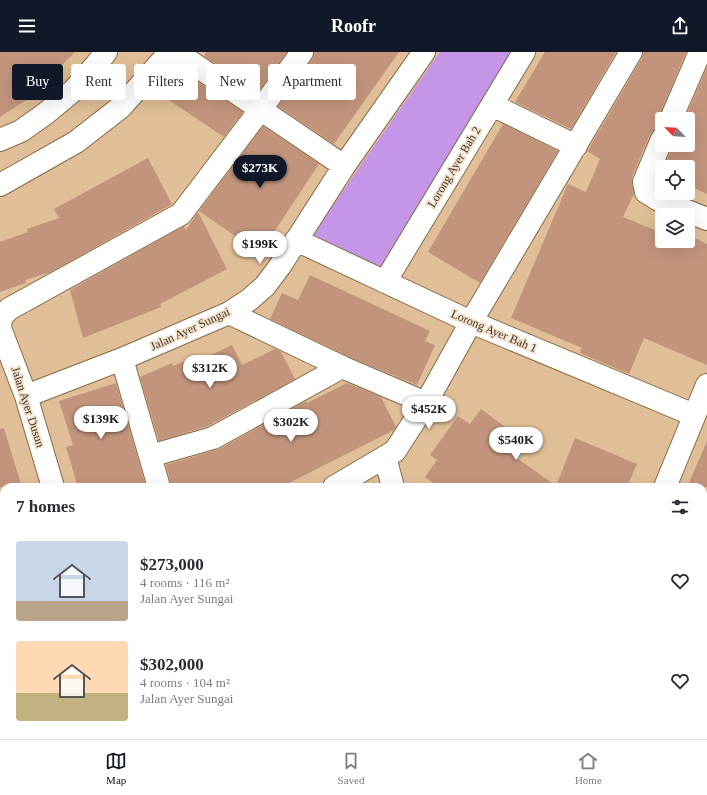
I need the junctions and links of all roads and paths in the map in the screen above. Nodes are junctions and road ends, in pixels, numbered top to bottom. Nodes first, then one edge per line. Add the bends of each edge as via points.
1 (106, 52) edge
2 (170, 52) edge
3 (176, 52) edge
4 (302, 52) edge
5 (424, 52) edge
6 (524, 52) edge
7 (631, 52) edge
8 (700, 52) edge
9 (492, 105) junction
10 (261, 109) junction
11 (674, 112) edge
12 (0, 140) edge
13 (576, 146) junction
14 (657, 152) edge
15 (344, 166) junction
16 (0, 185) edge
17 (707, 219) edge
18 (296, 240) junction
19 (385, 282) junction
20 (229, 313) junction
21 (472, 322) junction
22 (0, 328) edge
23 (122, 360) junction
24 (342, 367) junction
25 (707, 386) edge
26 (26, 396) junction
27 (426, 403) junction
28 (694, 415) junction
29 (150, 456) junction
30 (384, 457) junction
31 (52, 483) edge
32 (158, 483) edge
33 (341, 483) edge
34 (392, 483) edge
35 (667, 483) edge

1 - 12 street via 74,90 21,131
2 - 16 street via 121,107 76,142
3 - 10 street
4 - 10 street
5 - 15 street, Jalan Ayer Sungai
6 - 9 street, Lorong Ayer Bah 2
7 - 13 street
8 - 11 street
9 - 13 street
9 - 19 street, Lorong Ayer Bah 2
10 - 15 street
10 - 22 street via 181,214 8,309 1,318
13 - 21 street
14 - 17 street via 644,182 646,192
15 - 18 street, Jalan Ayer Sungai
18 - 19 street, Lorong Ayer Bah 1
18 - 20 street, Jalan Ayer Sungai via 265,286
19 - 21 street, Lorong Ayer Bah 1
20 - 23 street, Jalan Ayer Sungai
20 - 24 street
21 - 27 street
21 - 28 street, Lorong Ayer Bah 1
22 - 26 street, Jalan Ayer Dusun
23 - 26 street, Jalan Ayer Sungai
23 - 29 street
24 - 27 street
24 - 29 street via 213,438
25 - 28 street
26 - 31 street, Jalan Ayer Dusun
27 - 30 street via 395,451
28 - 35 street
29 - 32 street
30 - 33 street
30 - 34 street

